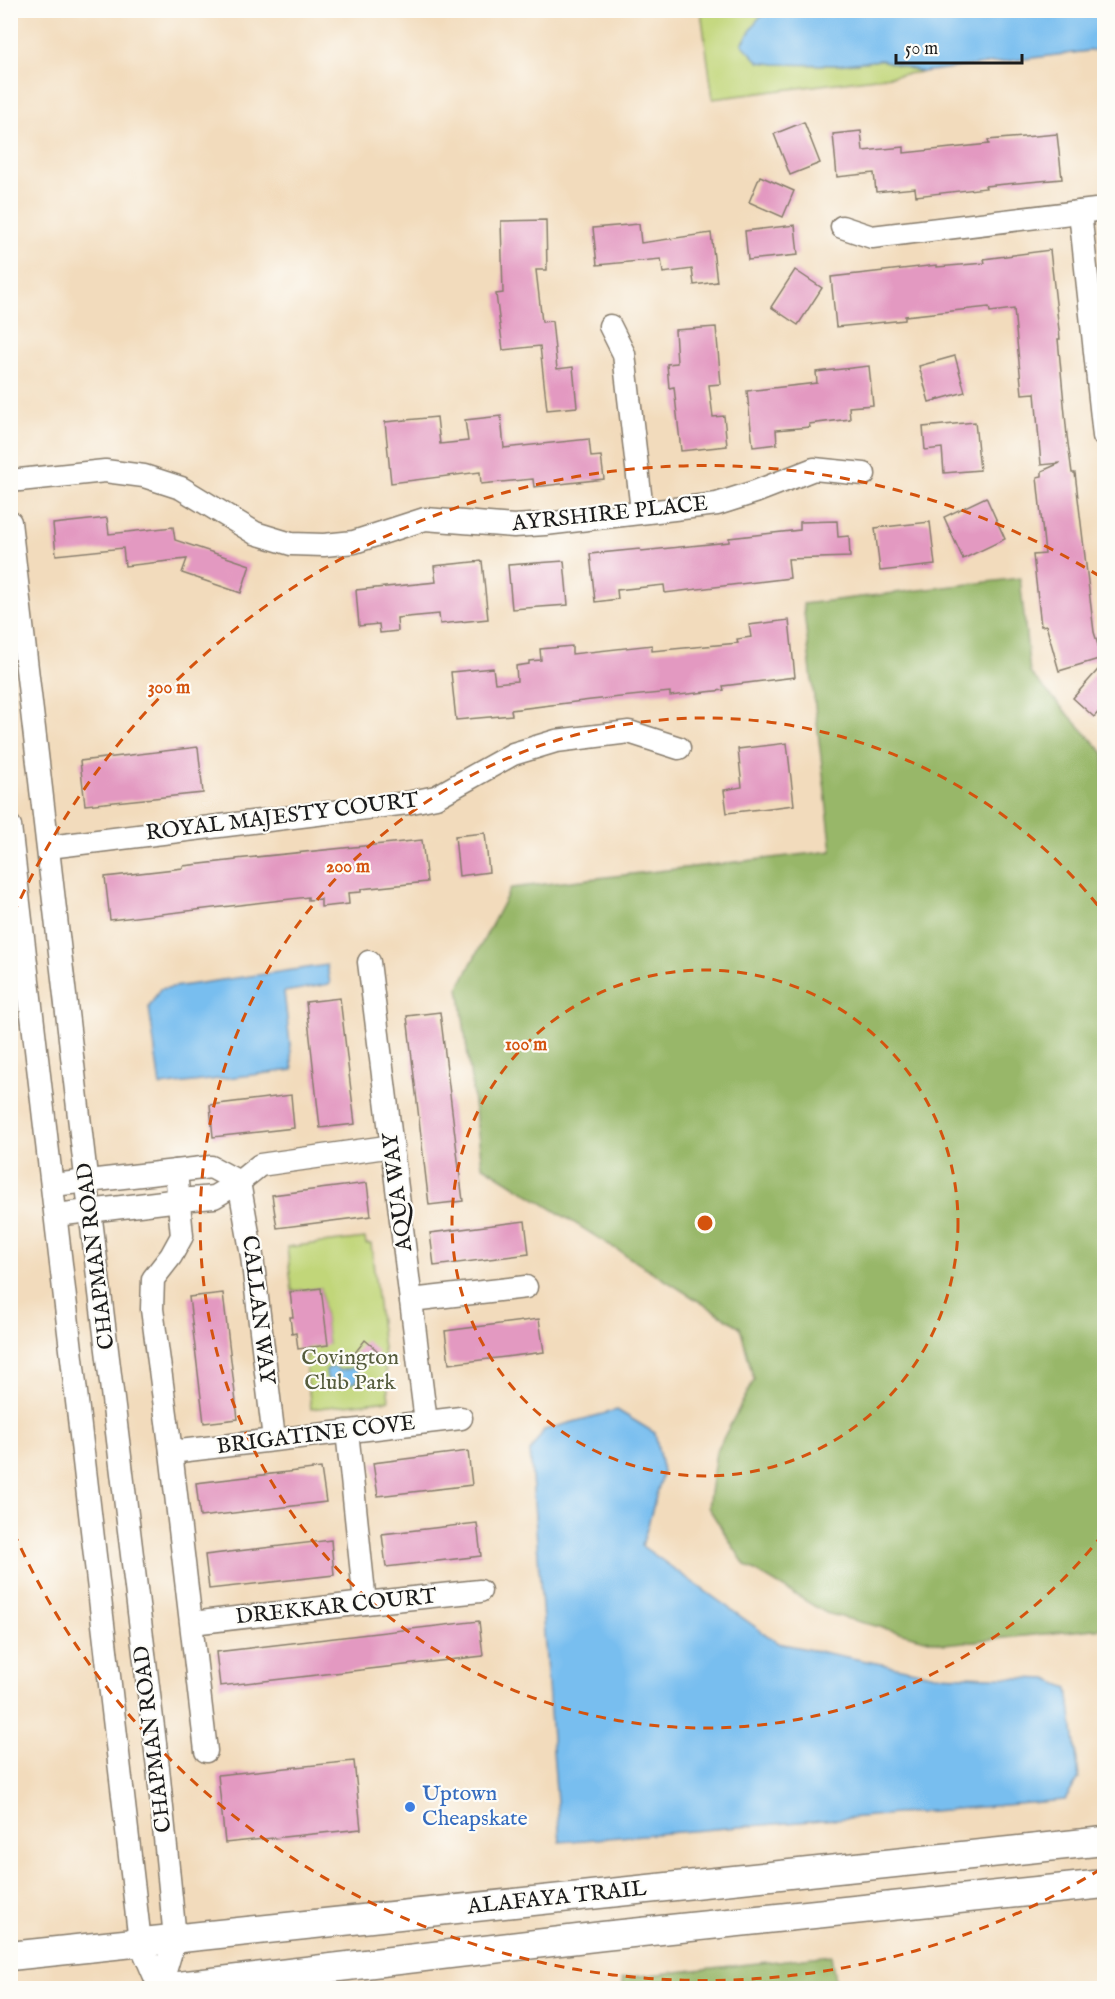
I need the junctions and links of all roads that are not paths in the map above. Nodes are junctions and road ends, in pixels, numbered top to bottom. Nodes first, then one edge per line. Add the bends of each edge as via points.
1 (1104, 209) edge
2 (1080, 212) junction
3 (842, 227) dead end
4 (610, 326) dead end
5 (1103, 412) edge
6 (1104, 436) edge
7 (864, 474) dead end
8 (10, 481) edge
9 (642, 511) junction
10 (10, 522) edge
11 (679, 748) dead end
12 (10, 826) edge
13 (49, 847) junction
14 (369, 962) dead end
15 (393, 1146) junction
16 (176, 1171) junction
17 (87, 1180) junction
18 (239, 1182) junction
19 (53, 1185) junction
20 (180, 1200) junction
21 (90, 1211) junction
22 (56, 1215) junction
23 (526, 1287) dead end
24 (411, 1300) junction
25 (461, 1418) dead end
26 (426, 1422) junction
27 (347, 1431) junction
28 (274, 1439) junction
29 (171, 1452) junction
30 (480, 1591) dead end
31 (365, 1603) junction
32 (192, 1623) junction
33 (206, 1751) dead end
34 (1104, 1841) edge
35 (1104, 1884) edge
36 (175, 1938) junction
37 (140, 1942) junction
38 (10, 1956) edge
39 (160, 1989) edge

1 - 2 street
2 - 3 street via 872,237
2 - 5 street
4 - 9 street via 624,354
5 - 6 street
7 - 9 street, AYRSHIRE PLACE via 814,468 717,504
8 - 9 street, AYRSHIRE PLACE via 105,471 144,476 181,488 255,533 291,544 354,542 425,519 514,526
10 - 13 street, CHAPMAN ROAD
11 - 13 street, ROYAL MAJESTY COURT via 629,732 556,741 513,754 436,797
12 - 19 street, CHAPMAN ROAD
13 - 17 street, CHAPMAN ROAD
14 - 15 street, AQUA WAY
15 - 18 street via 260,1164
15 - 24 street, AQUA WAY
16 - 17 street
16 - 18 street via 211,1167
16 - 20 street
17 - 19 street
17 - 21 street, CHAPMAN ROAD
18 - 20 street via 214,1197
18 - 28 street, CALLAN WAY
19 - 22 street, CHAPMAN ROAD
20 - 21 street
20 - 29 street via 182,1236 153,1279 152,1309
21 - 22 street
21 - 36 street, CHAPMAN ROAD
22 - 37 street, CHAPMAN ROAD
23 - 24 street
24 - 26 street, AQUA WAY
25 - 26 street, BRIGATINE COVE
26 - 27 street, BRIGATINE COVE
27 - 28 street, BRIGATINE COVE
27 - 31 street
28 - 29 street, BRIGATINE COVE
29 - 32 street
30 - 31 street, DREKKAR COURT
31 - 32 street, DREKKAR COURT
32 - 33 street
34 - 36 main road, ALAFAYA TRAIL
35 - 39 main road, ALAFAYA TRAIL via 603,1936
36 - 37 main road, ALAFAYA TRAIL
36 - 39 street, CHAPMAN ROAD
37 - 38 main road, ALAFAYA TRAIL
37 - 39 street, CHAPMAN ROAD

